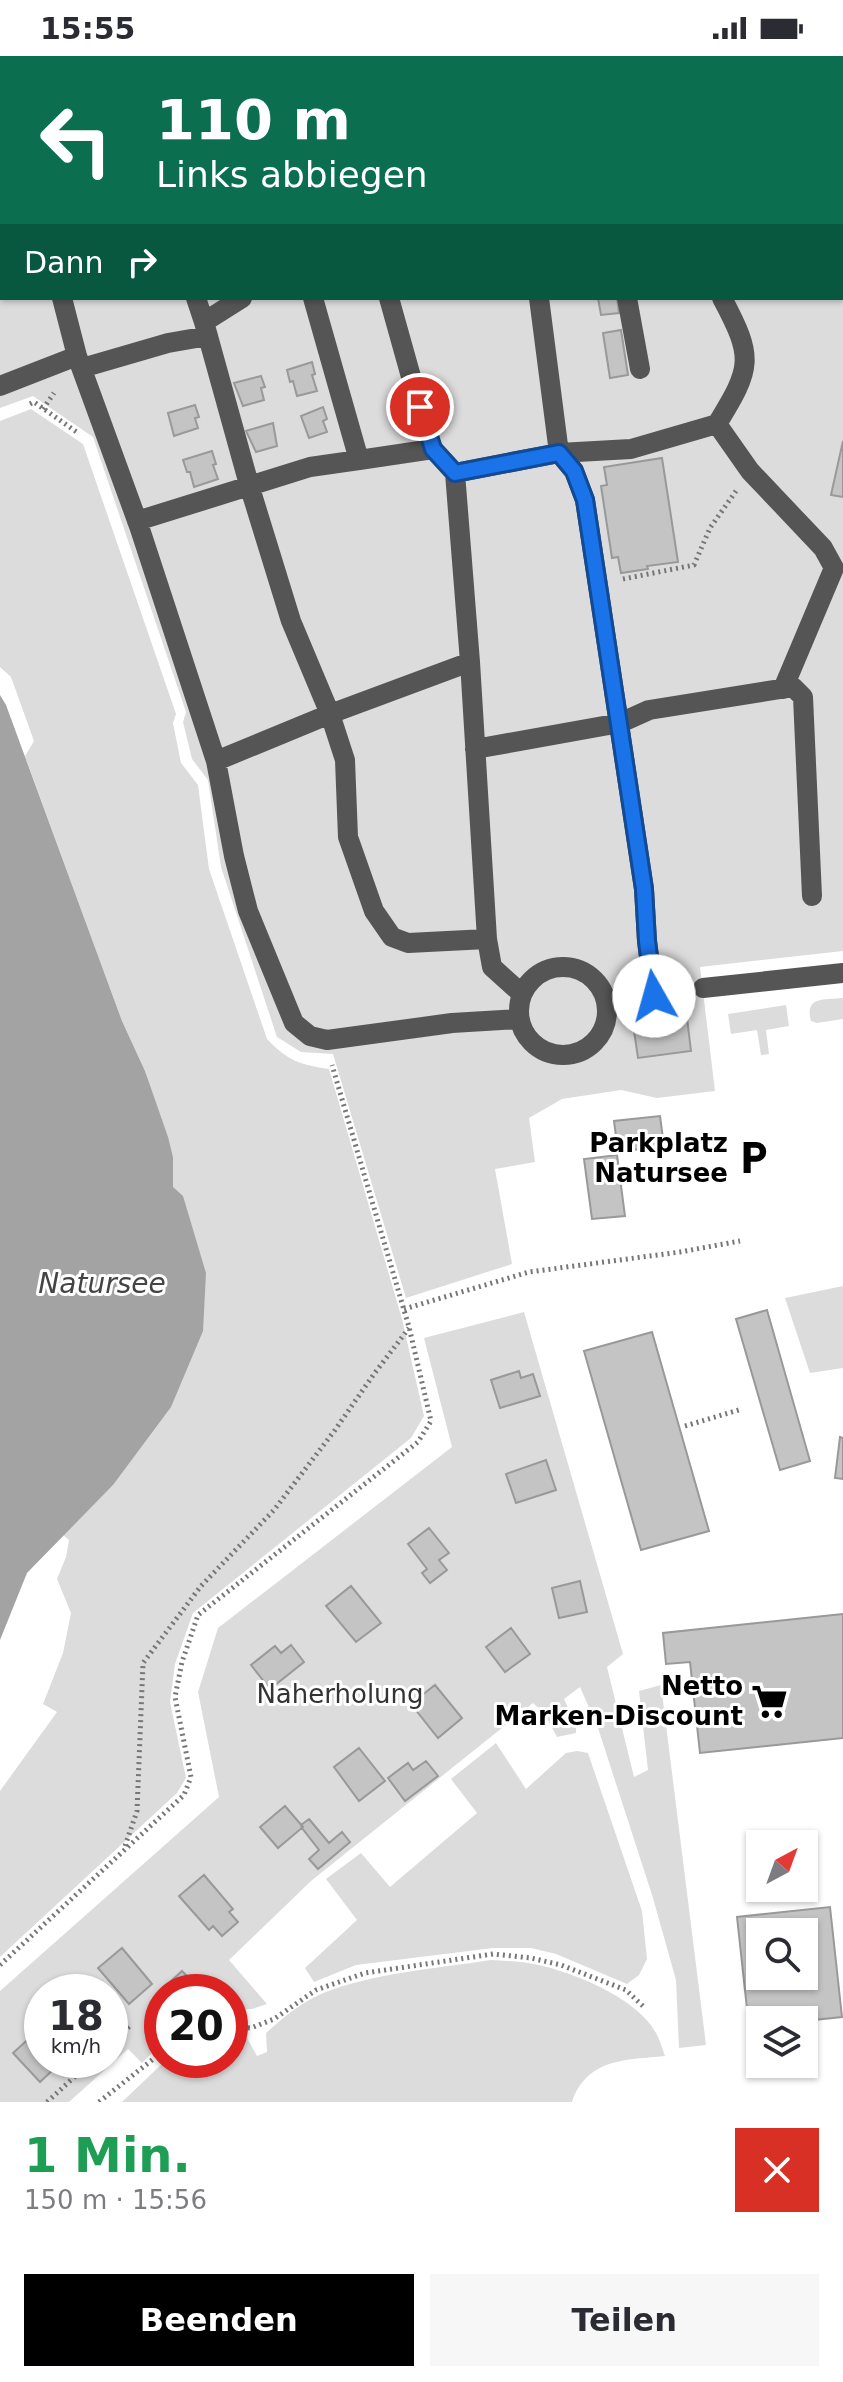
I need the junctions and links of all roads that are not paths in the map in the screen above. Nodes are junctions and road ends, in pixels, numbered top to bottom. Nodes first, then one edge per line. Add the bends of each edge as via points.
1 (63, 300) edge
2 (197, 300) edge
3 (240, 300) edge
4 (314, 300) edge
5 (390, 300) edge
6 (539, 300) edge
7 (627, 300) edge
8 (723, 300) edge
9 (206, 329) junction
10 (80, 362) junction
11 (640, 369) dead end
12 (0, 386) edge
13 (717, 424) junction
14 (433, 449) junction
15 (559, 453) junction
16 (359, 460) junction
17 (455, 473) junction
18 (250, 488) junction
19 (137, 521) junction
20 (470, 662) junction
21 (783, 689) junction
22 (330, 714) junction
23 (620, 723) junction
24 (475, 749) junction
25 (216, 761) junction
26 (812, 896) dead end
27 (487, 939) junction
28 (843, 973) edge
29 (703, 988) dead end
30 (522, 994) junction
31 (654, 996) dead end
32 (519, 1019) junction

1 - 10 lane
2 - 9 lane
3 - 9 lane
4 - 16 lane
5 - 14 lane
6 - 15 lane
7 - 11 lane
8 - 13 lane via 740,331 747,366
9 - 10 lane
9 - 18 lane
10 - 12 lane
10 - 19 lane
13 - 15 lane via 631,449
13 - 21 lane via 750,471 823,548 834,568
14 - 16 lane
14 - 17 lane
15 - 17 lane
15 - 23 lane via 574,471 585,500
16 - 18 lane via 310,467
17 - 20 lane
18 - 19 lane
18 - 22 lane via 291,621
19 - 25 lane
20 - 22 lane
20 - 24 lane
21 - 23 lane via 649,710
21 - 26 lane via 793,687 803,697
22 - 25 lane
22 - 27 lane via 345,760 348,837 374,911 392,937 408,943
23 - 24 lane
23 - 31 lane
24 - 27 lane
25 - 32 lane via 248,911 294,1023 310,1036 327,1040
27 - 30 lane via 492,967
28 - 29 lane
30 - 32 lane
30 - 32 lane via 541,972 554,967 583,970 603,991 608,1016 589,1048 565,1055 552,1054 531,1041

